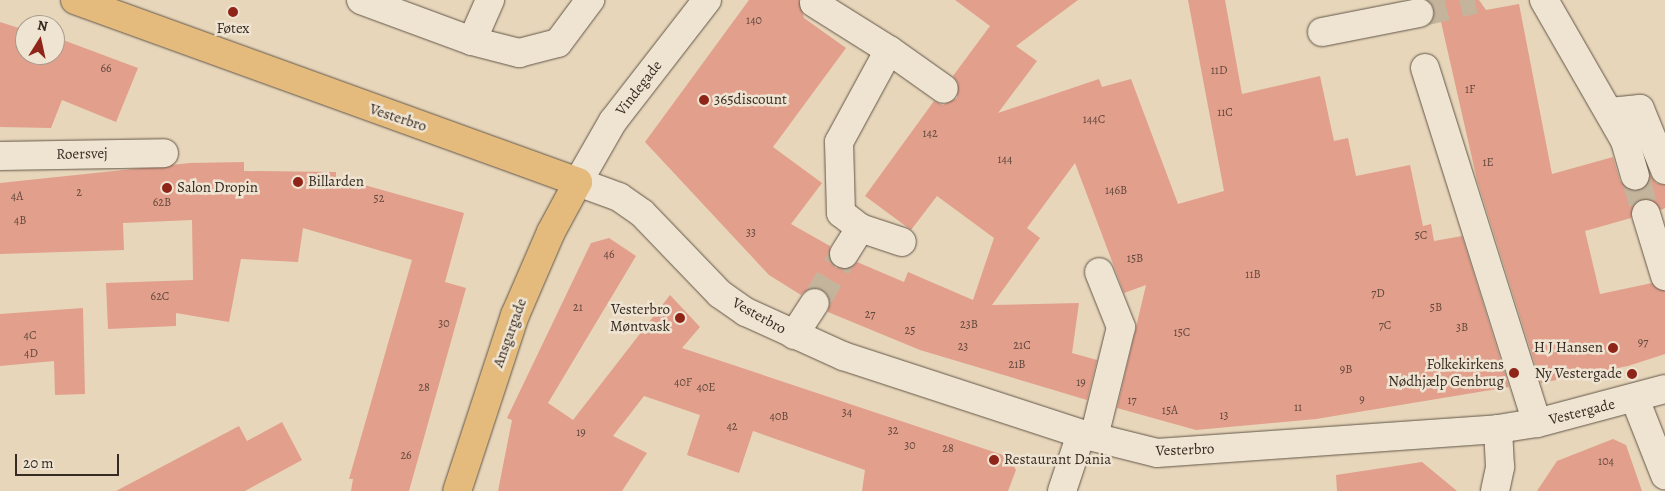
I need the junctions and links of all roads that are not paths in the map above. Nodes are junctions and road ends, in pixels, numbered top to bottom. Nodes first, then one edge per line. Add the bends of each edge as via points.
1 (75, 0) edge
2 (361, 0) edge
3 (490, 0) edge
4 (590, 0) edge
5 (707, 0) edge
6 (1544, 0) edge
7 (814, 3) dead end
8 (1419, 13) tunnel mouth
9 (1322, 32) dead end
10 (472, 41) junction
11 (889, 50) junction
12 (1425, 68) dead end
13 (944, 89) dead end
14 (1610, 112) junction
15 (164, 153) dead end
16 (0, 156) edge
17 (1665, 170) tunnel mouth
18 (1635, 176) tunnel mouth
19 (578, 182) junction
20 (1646, 214) tunnel mouth
21 (860, 228) junction
22 (902, 242) dead end
23 (844, 254) tunnel mouth
24 (1099, 272) dead end
25 (1665, 276) edge
26 (815, 304) tunnel mouth
27 (794, 335) junction
28 (1665, 389) edge
29 (1636, 399) junction
30 (1537, 423) junction
31 (1498, 429) junction
32 (1088, 435) junction
33 (1665, 475) edge
34 (457, 491) edge
35 (1062, 491) edge
36 (1494, 491) edge

1 - 19 main road, Vesterbro
2 - 10 street
3 - 10 street
4 - 10 street via 558,43 519,53
5 - 19 street, Vindegade via 614,121
6 - 14 street
7 - 11 street
8 - 9 street
11 - 13 street
11 - 21 street via 839,142 840,213
12 - 30 street
14 - 17 street via 1640,109
14 - 18 street via 1625,141
15 - 16 street, Roersvej
19 - 27 street, Vesterbro via 619,196 642,213 720,294 746,312
19 - 34 main road, Ansgargade via 551,232 515,315
20 - 25 street
21 - 22 street
21 - 23 street
24 - 32 street via 1121,328
26 - 27 street
27 - 32 street, Vesterbro via 843,356
28 - 29 street, Vestergade
29 - 30 street, Vestergade
29 - 33 street
30 - 31 street, Vestergade
31 - 32 street, Vesterbro via 1157,453
31 - 36 street via 1501,458
32 - 35 street

